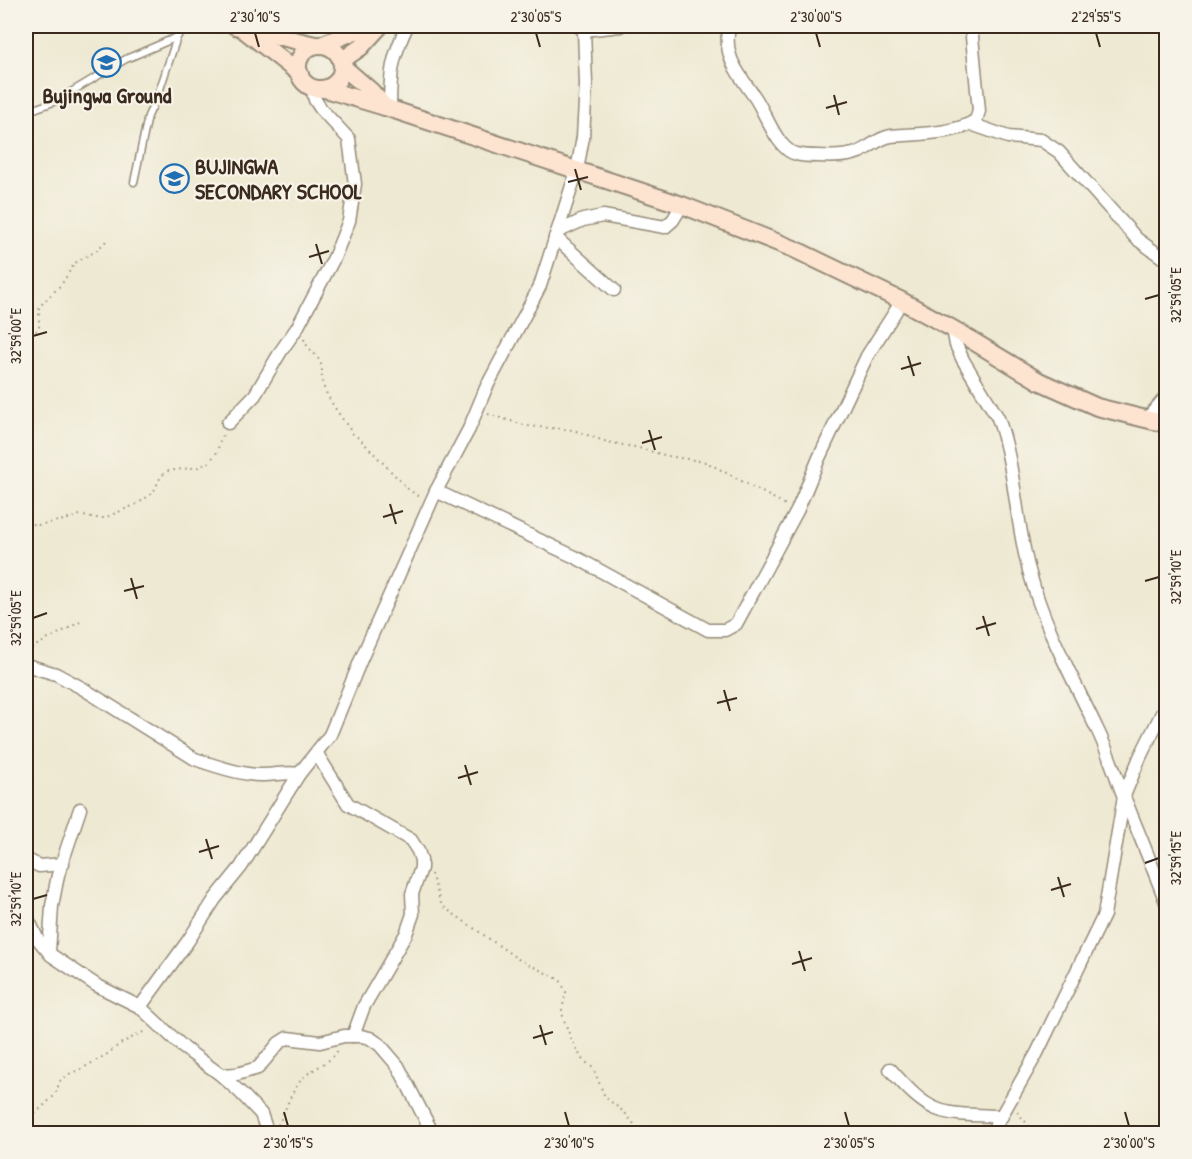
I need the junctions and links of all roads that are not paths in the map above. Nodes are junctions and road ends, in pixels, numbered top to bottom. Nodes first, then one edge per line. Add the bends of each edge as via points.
1 (185, 26) edge
2 (367, 26) edge
3 (380, 26) edge
4 (407, 26) edge
5 (620, 26) edge
6 (729, 26) edge
7 (971, 26) edge
8 (238, 27) edge
9 (581, 28) edge
10 (177, 37) junction
11 (318, 45) junction
12 (342, 64) junction
13 (300, 74) junction
14 (319, 88) junction
15 (387, 107) junction
16 (26, 112) edge
17 (971, 124) junction
18 (577, 170) junction
19 (134, 182) dead end
20 (682, 205) junction
21 (556, 235) junction
22 (1167, 260) edge
23 (614, 290) dead end
24 (902, 301) junction
25 (953, 328) junction
26 (1167, 397) edge
27 (1147, 419) junction
28 (228, 423) road end
29 (1167, 424) edge
30 (436, 491) junction
31 (26, 665) edge
32 (1167, 705) edge
33 (317, 754) junction
34 (299, 774) junction
35 (1124, 796) junction
36 (80, 809) dead end
37 (26, 859) edge
38 (63, 864) junction
39 (1153, 867) junction
40 (1167, 877) edge
41 (1167, 902) edge
42 (26, 915) edge
43 (49, 952) junction
44 (140, 1008) junction
45 (348, 1036) junction
46 (890, 1069) dead end
47 (221, 1075) junction
48 (1002, 1116) junction
49 (272, 1131) edge
50 (433, 1134) edge
51 (991, 1134) edge

1 - 10 lane
2 - 11 main road
3 - 12 main road
4 - 15 street via 395,52
5 - 9 street
6 - 17 street via 726,42 736,71 760,104 776,138 794,154 843,156 860,152 882,138
7 - 17 street via 979,111
8 - 11 main road
8 - 13 main road
9 - 18 street via 586,84
10 - 16 lane via 126,59 56,101
10 - 19 lane via 143,133
11 - 12 main road via 334,50
11 - 13 main road via 301,56
12 - 14 main road via 339,78 331,87
12 - 15 main road
13 - 14 main road via 307,84
14 - 15 main road
14 - 28 street via 315,100 349,139 355,184 349,221 304,316 255,395
15 - 18 main road
17 - 22 street via 1008,137 1045,142 1059,152 1137,239
18 - 20 main road
18 - 21 street
20 - 21 street via 664,227 603,216 583,220
20 - 24 main road via 794,249
21 - 23 street
21 - 30 street via 540,286
24 - 25 main road
24 - 30 street via 867,356 797,511 736,624 724,630 708,630 577,558
25 - 27 main road via 1039,381 1097,407
25 - 35 street via 956,345 1002,429 1028,565 1047,623 1098,730
26 - 27 street
27 - 29 main road
30 - 33 street via 330,735
31 - 34 street via 56,674 82,688 195,759 256,776
32 - 35 street
33 - 34 street
33 - 45 street via 348,804 411,840 421,860 406,934
34 - 44 street via 247,857
35 - 39 street
35 - 48 street via 1104,915
36 - 38 street
37 - 38 street via 39,866
38 - 43 street via 52,906
39 - 40 street
39 - 41 street
42 - 43 street
43 - 44 street
44 - 47 street
45 - 47 street via 320,1042 287,1038 258,1068
45 - 50 street via 370,1038 390,1056
46 - 48 street via 928,1106 939,1111
47 - 49 street via 261,1114
48 - 51 street

